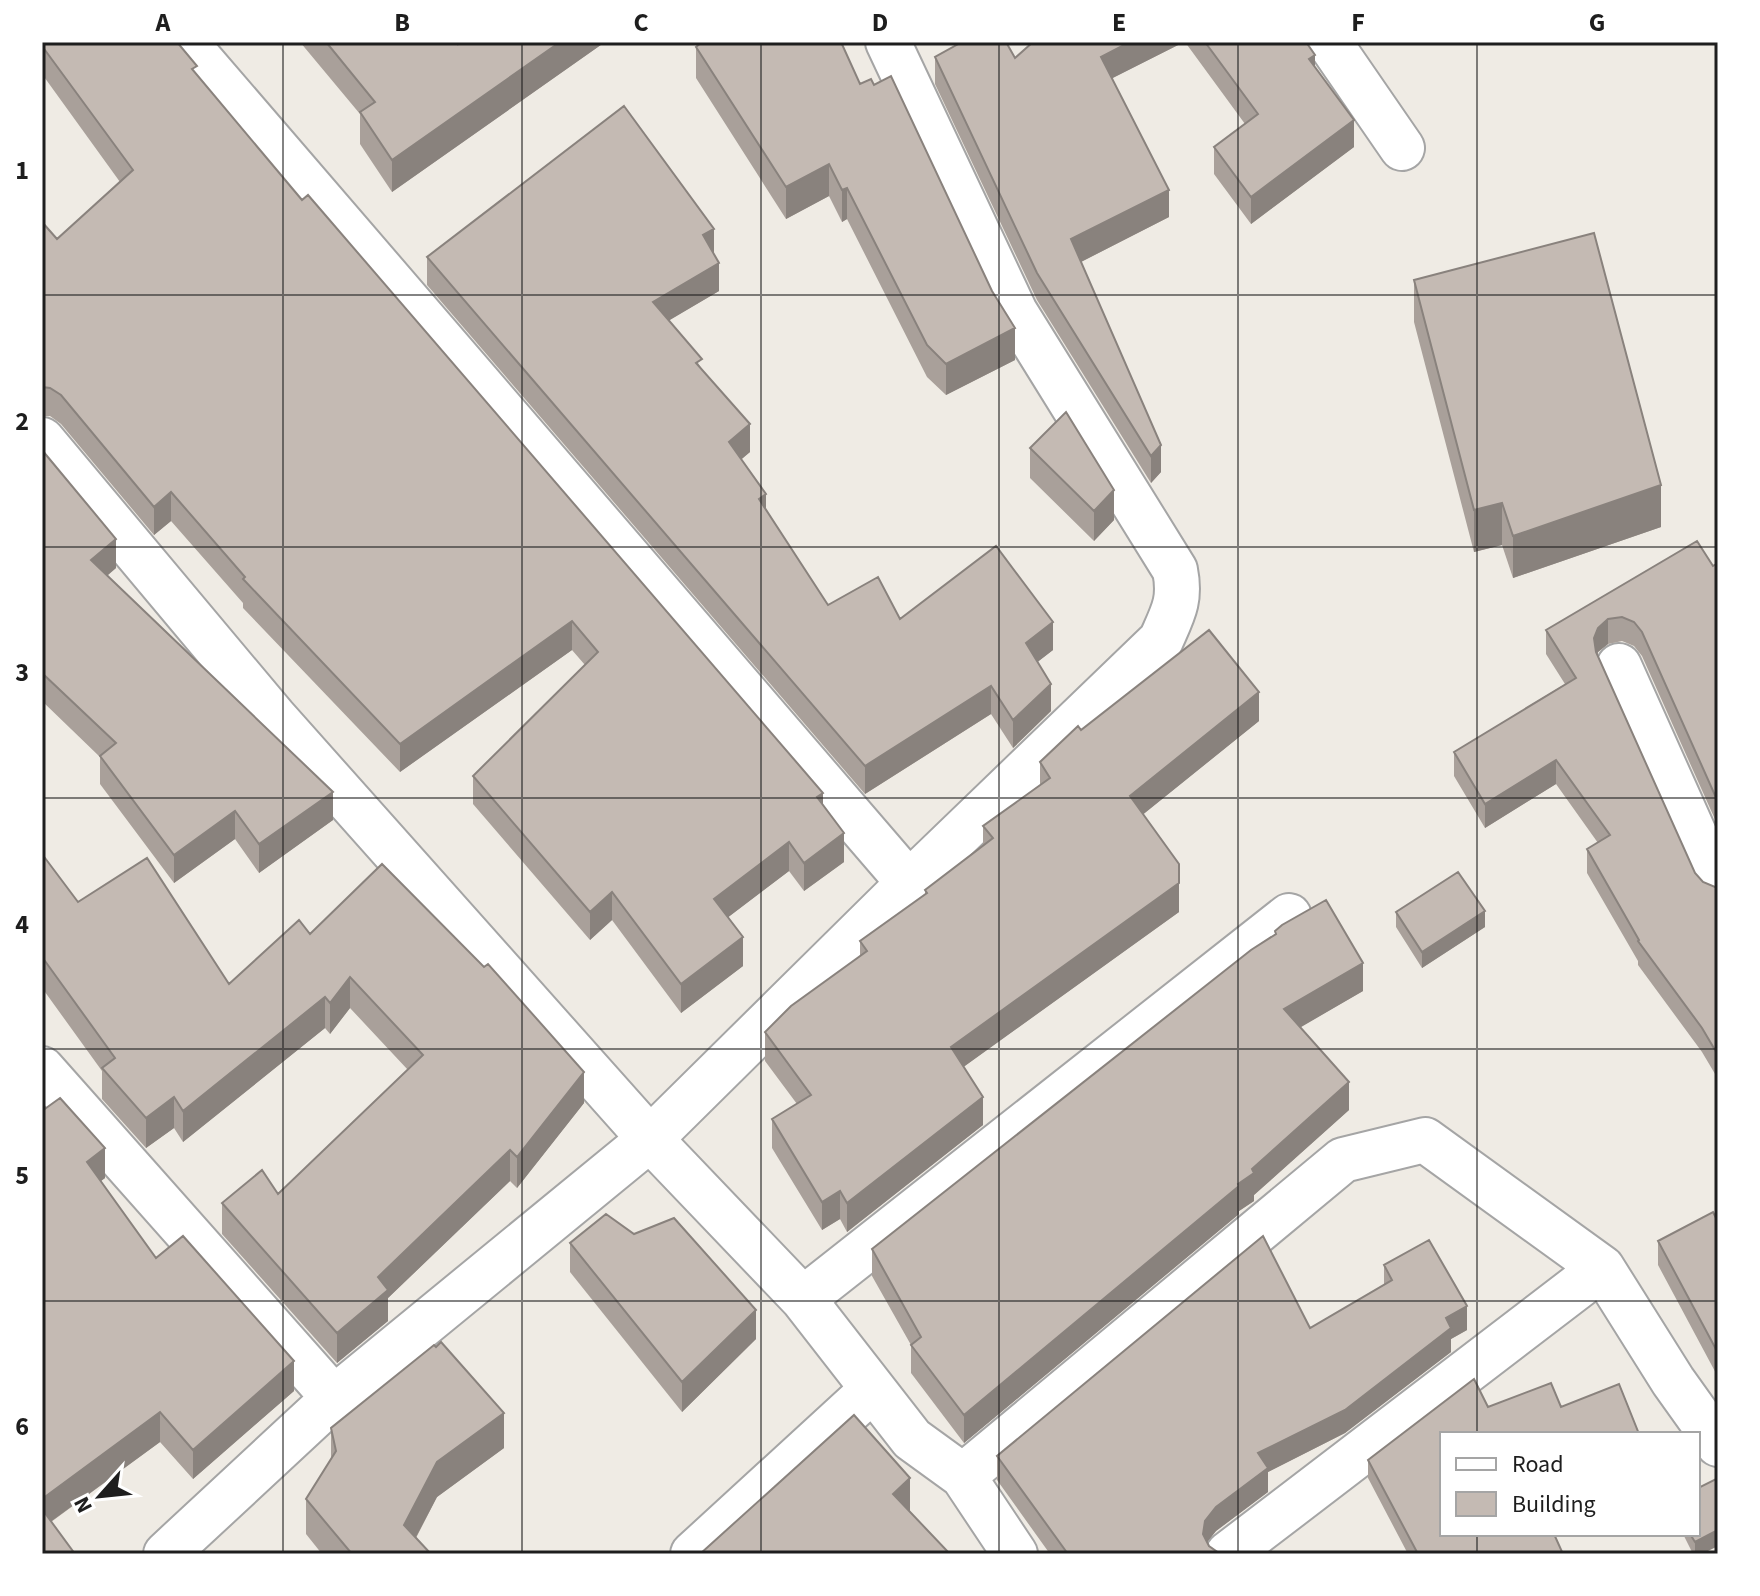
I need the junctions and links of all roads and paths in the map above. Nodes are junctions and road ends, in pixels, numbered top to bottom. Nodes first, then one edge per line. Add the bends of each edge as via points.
1 (185, 42) edge
2 (888, 42) edge
3 (1329, 42) edge
4 (1402, 148) dead end
5 (42, 440) edge
6 (1619, 666) dead end
7 (909, 883) junction
8 (1718, 887) edge
9 (1289, 916) dead end
10 (42, 1069) edge
11 (650, 1139) junction
12 (1602, 1268) junction
13 (803, 1299) junction
14 (873, 1389) junction
15 (334, 1398) junction
16 (1718, 1444) edge
17 (963, 1476) junction
18 (166, 1554) edge
19 (693, 1554) edge
20 (1015, 1554) edge
21 (1228, 1554) edge

1 - 7 street
2 - 7 street via 1015,312 1175,570 1179,588 1161,640
3 - 4 street
5 - 11 street via 274,717
6 - 8 street
7 - 11 street
9 - 13 street
10 - 15 street
11 - 13 street
11 - 15 street
12 - 16 street
12 - 17 street via 1425,1140 1343,1160
12 - 21 street
13 - 14 street
14 - 17 street via 912,1439
14 - 19 street
15 - 18 street
17 - 20 street

